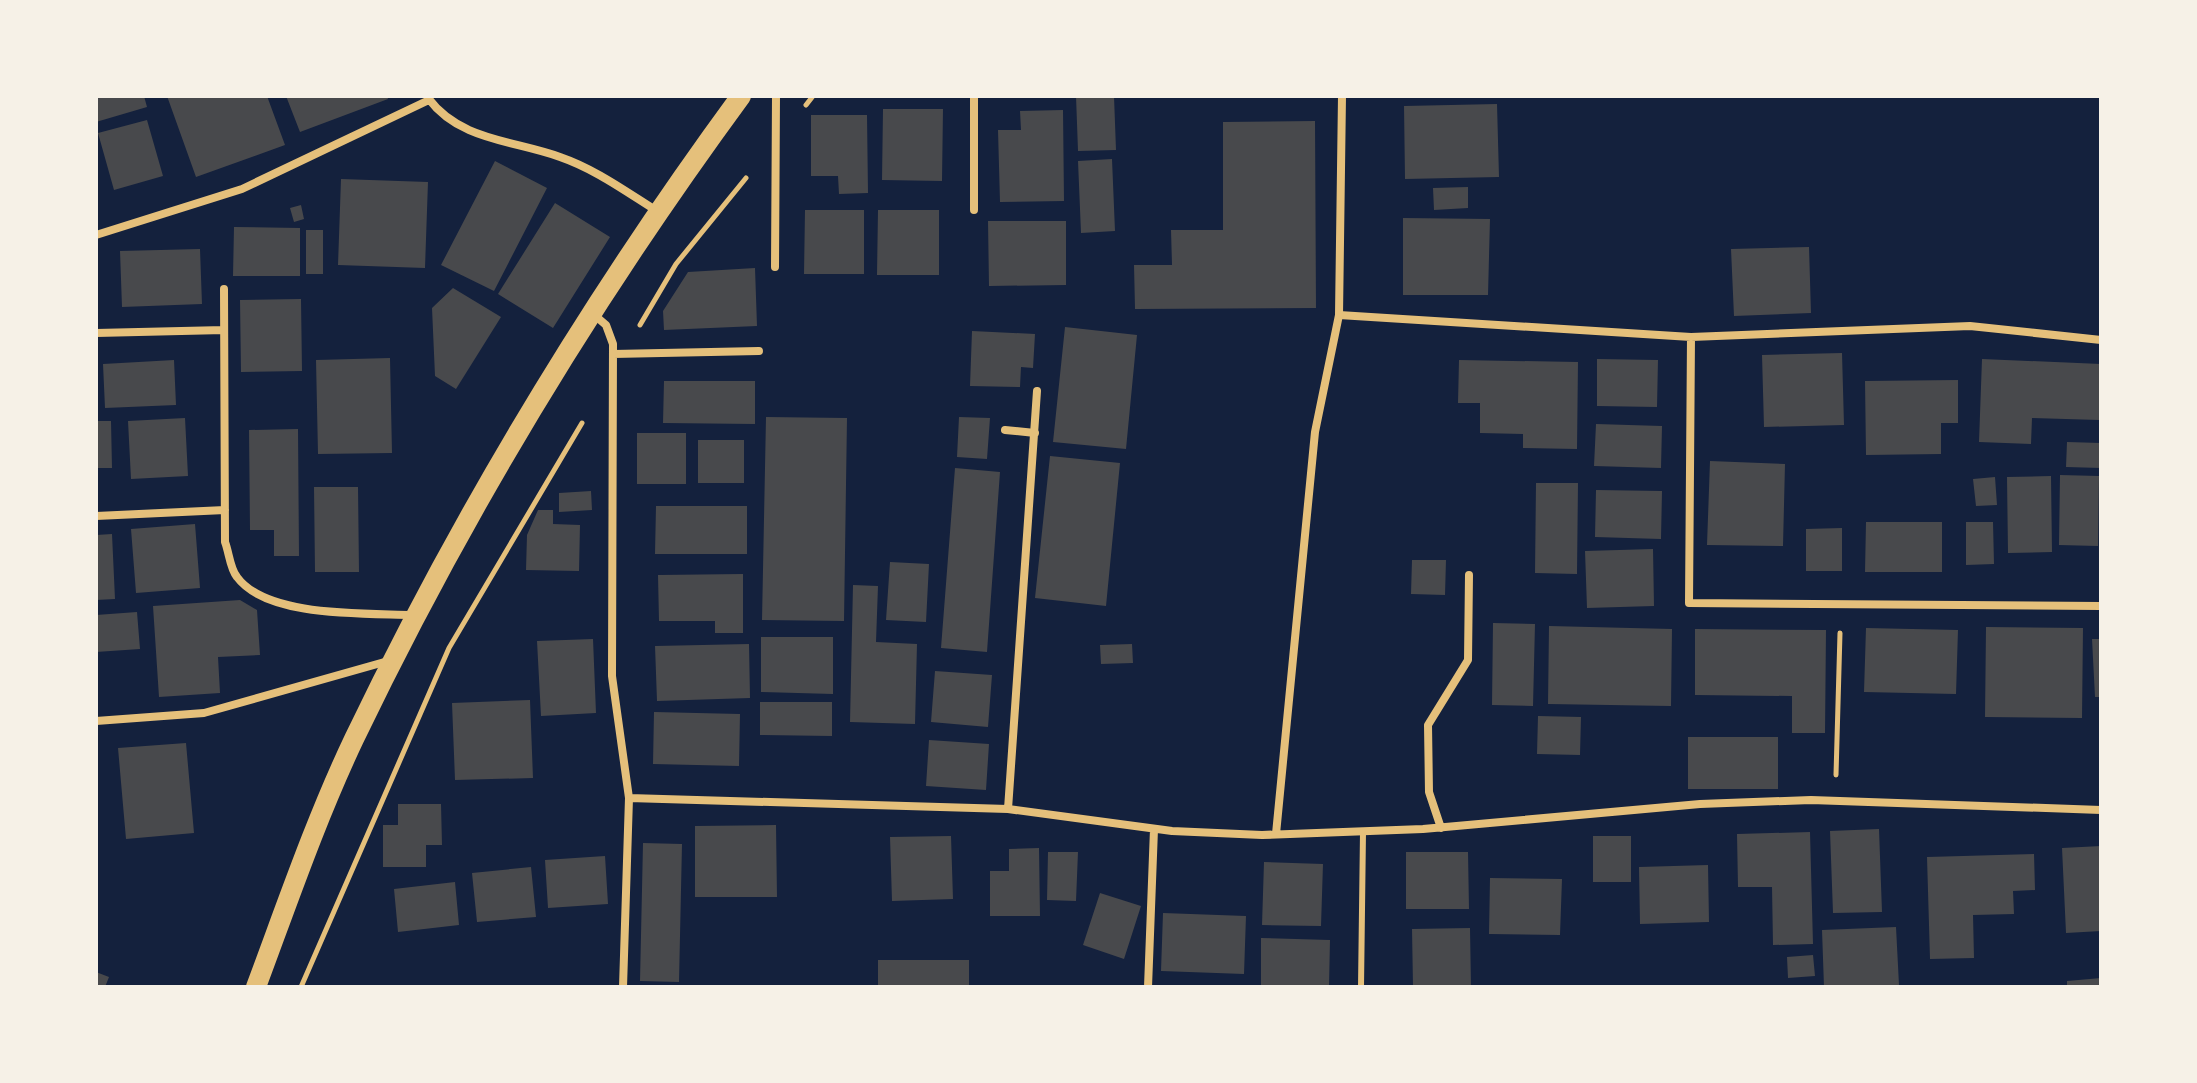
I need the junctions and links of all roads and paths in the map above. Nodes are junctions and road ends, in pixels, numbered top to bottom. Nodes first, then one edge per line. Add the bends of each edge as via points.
1 (741, 96) edge
2 (776, 96) edge
3 (813, 96) edge
4 (974, 96) edge
5 (1342, 96) edge
6 (428, 98) edge
7 (776, 142) junction
8 (974, 210) dead end
9 (657, 211) junction
10 (96, 235) edge
11 (775, 267) dead end
12 (224, 289) dead end
13 (590, 311) junction
14 (1339, 315) junction
15 (224, 330) junction
16 (96, 333) edge
17 (1691, 337) junction
18 (2101, 340) edge
19 (759, 351) dead end
20 (618, 354) junction
21 (613, 372) junction
22 (1037, 391) dead end
23 (1005, 430) dead end
24 (1035, 433) junction
25 (225, 510) junction
26 (96, 516) edge
27 (1469, 575) dead end
28 (1841, 604) junction
29 (2101, 606) edge
30 (416, 615) junction
31 (395, 659) junction
32 (96, 721) edge
33 (629, 798) junction
34 (1835, 801) junction
35 (1008, 809) junction
36 (2101, 810) edge
37 (1441, 828) junction
38 (1154, 829) junction
39 (1363, 832) junction
40 (1276, 834) junction
41 (256, 987) edge
42 (301, 987) edge
43 (623, 987) edge
44 (1148, 987) edge
45 (1361, 987) edge

1 - 9 main road
2 - 7 street
3 - 7 path
4 - 8 street
5 - 14 street
6 - 9 street via 474,134 558,156
6 - 10 street via 242,189
7 - 11 street
7 - 20 path via 676,264
9 - 13 main road
12 - 15 street
13 - 20 street via 606,325
13 - 30 main road via 484,487
14 - 17 street
14 - 40 street via 1313,448
15 - 16 street
15 - 25 street
17 - 18 street via 1970,326
17 - 28 street via 1689,603
19 - 20 street
20 - 21 street
21 - 33 street via 612,676
21 - 42 path via 449,648
22 - 24 street
23 - 24 street
24 - 35 street
25 - 26 street
25 - 30 street via 225,542 236,577 261,595 325,611
27 - 37 street via 1468,660 1428,725 1429,792
28 - 29 street
28 - 34 path
30 - 31 main road
31 - 32 street via 204,713
31 - 41 main road via 353,740
33 - 35 street
33 - 43 street
34 - 36 street
34 - 37 street via 1700,804
35 - 38 street
37 - 39 street
38 - 40 street
38 - 44 street
39 - 40 street
39 - 45 lane

